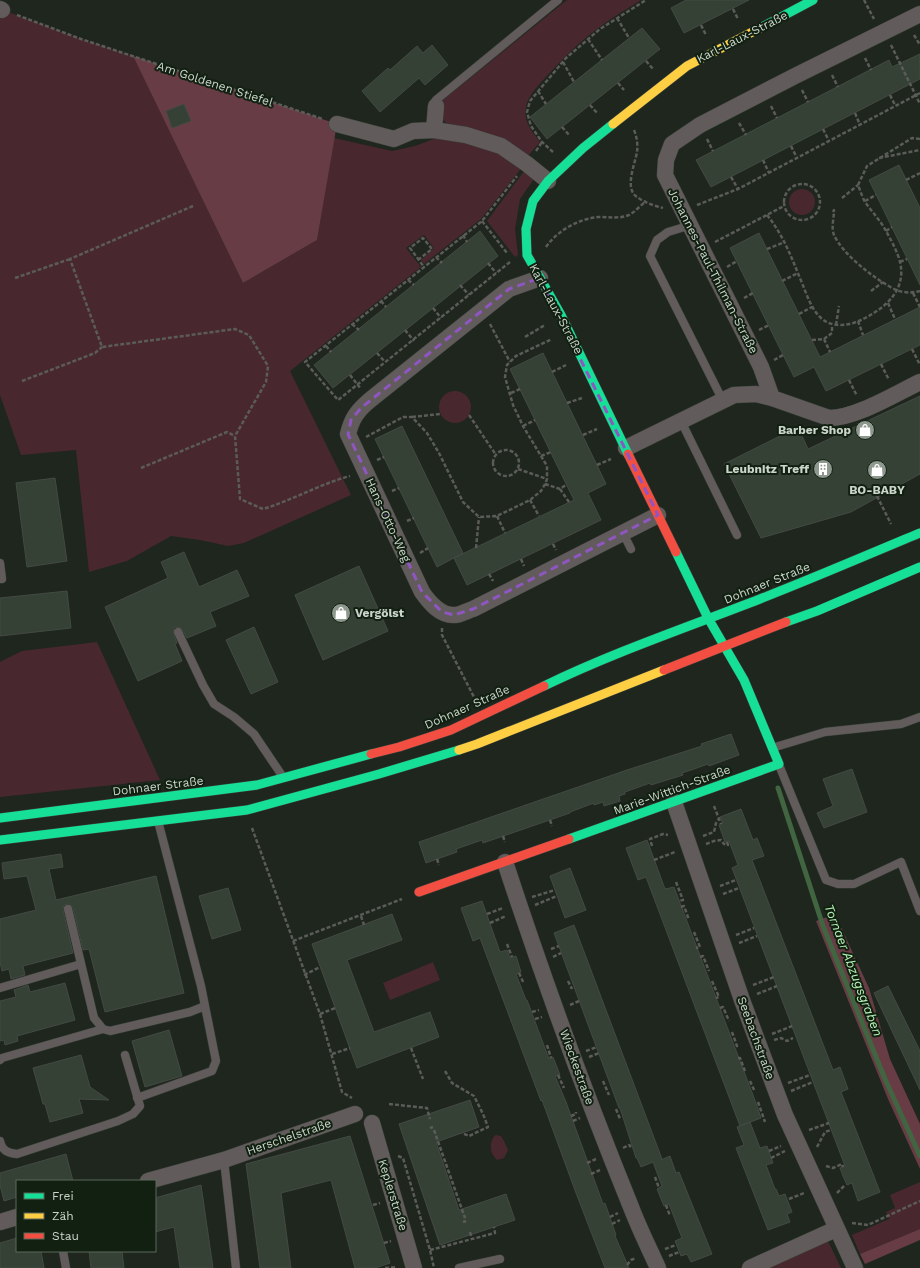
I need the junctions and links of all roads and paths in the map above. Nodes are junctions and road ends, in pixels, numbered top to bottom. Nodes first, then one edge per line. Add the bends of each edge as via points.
1 (558, 0) edge
2 (646, 0) edge
3 (813, 0) edge
4 (864, 0) edge
5 (1, 9) edge
6 (920, 14) edge
7 (617, 18) junction
8 (883, 33) junction
9 (629, 38) dead end
10 (588, 39) junction
11 (602, 60) dead end
12 (563, 62) junction
13 (867, 62) dead end
14 (871, 70) dead end
15 (834, 77) dead end
16 (574, 82) dead end
17 (838, 87) dead end
18 (538, 90) junction
19 (920, 93) edge
20 (890, 95) dead end
21 (916, 95) junction
22 (546, 104) dead end
23 (920, 104) edge
24 (895, 105) junction
25 (436, 106) joint
26 (855, 113) dead end
27 (337, 124) joint
28 (860, 125) junction
29 (634, 128) dead end
30 (824, 129) dead end
31 (434, 130) junction
32 (920, 139) edge
33 (830, 141) junction
34 (542, 142) junction
35 (791, 146) dead end
36 (920, 150) edge
37 (797, 158) junction
38 (877, 158) junction
39 (763, 160) dead end
40 (527, 164) junction
41 (565, 164) junction
42 (769, 173) junction
43 (920, 173) edge
44 (731, 177) dead end
45 (906, 180) dead end
46 (548, 181) junction
47 (858, 185) junction
48 (738, 189) junction
49 (876, 195) dead end
50 (842, 198) dead end
51 (646, 201) junction
52 (865, 201) junction
53 (704, 202) dead end
54 (193, 206) dead end
55 (784, 206) junction
56 (663, 208) dead end
57 (833, 212) dead end
58 (767, 215) junction
59 (482, 221) junction
60 (691, 225) junction
61 (892, 227) dead end
62 (886, 231) junction
63 (463, 235) junction
64 (467, 242) dead end
65 (785, 242) junction
66 (702, 248) junction
67 (767, 249) dead end
68 (527, 255) junction
69 (436, 257) junction
70 (70, 259) junction
71 (907, 259) dead end
72 (418, 260) junction
73 (513, 260) junction
74 (900, 262) junction
75 (442, 263) dead end
76 (488, 263) dead end
77 (424, 267) junction
78 (537, 272) junction
79 (496, 273) junction
80 (798, 273) junction
81 (15, 278) dead end
82 (408, 280) junction
83 (782, 280) dead end
84 (883, 281) junction
85 (414, 285) dead end
86 (460, 286) dead end
87 (871, 290) dead end
88 (897, 290) junction
89 (920, 291) edge
90 (912, 293) junction
91 (468, 295) junction
92 (381, 301) junction
93 (888, 303) junction
94 (839, 306) dead end
95 (812, 307) junction
96 (920, 307) edge
97 (386, 308) dead end
98 (433, 308) dead end
99 (799, 314) dead end
100 (561, 315) junction
101 (441, 318) junction
102 (895, 319) dead end
103 (858, 321) junction
104 (352, 324) junction
105 (769, 325) dead end
106 (832, 325) junction
107 (836, 325) junction
108 (761, 329) dead end
109 (359, 330) dead end
110 (569, 331) junction
111 (496, 334) dead end
112 (862, 335) dead end
113 (524, 337) dead end
114 (824, 339) junction
115 (812, 340) dead end
116 (326, 346) junction
117 (102, 348) junction
118 (912, 349) dead end
119 (331, 352) dead end
120 (830, 352) dead end
121 (377, 353) dead end
122 (783, 355) dead end
123 (778, 358) dead end
124 (385, 362) junction
125 (510, 362) junction
126 (880, 364) dead end
127 (920, 365) edge
128 (888, 379) dead end
129 (849, 380) dead end
130 (22, 381) dead end
131 (920, 382) edge
132 (520, 389) dead end
133 (854, 390) dead end
134 (511, 393) junction
135 (772, 398) junction
136 (723, 400) junction
137 (440, 414) dead end
138 (468, 415) dead end
139 (412, 417) junction
140 (535, 420) dead end
141 (681, 421) junction
142 (523, 426) junction
143 (592, 431) dead end
144 (583, 435) dead end
145 (235, 436) junction
146 (361, 440) dead end
147 (551, 452) dead end
148 (620, 453) junction
149 (496, 455) junction
150 (541, 456) junction
151 (597, 465) dead end
152 (141, 468) dead end
153 (518, 469) junction
154 (365, 472) junction
155 (547, 479) junction
156 (545, 484) junction
157 (566, 485) dead end
158 (399, 488) dead end
159 (560, 489) junction
160 (390, 492) dead end
161 (877, 496) dead end
162 (530, 500) junction
163 (569, 502) dead end
164 (658, 515) junction
165 (479, 516) junction
166 (497, 516) junction
167 (539, 516) dead end
168 (505, 533) dead end
169 (623, 533) junction
170 (920, 533) edge
171 (737, 535) dead end
172 (899, 542) junction
173 (553, 544) dead end
174 (476, 548) dead end
175 (555, 549) dead end
176 (631, 550) dead end
177 (521, 559) dead end
178 (0, 563) edge
179 (524, 566) dead end
180 (920, 567) edge
181 (489, 574) dead end
182 (0, 579) edge
183 (492, 580) dead end
184 (442, 612) junction
185 (708, 618) junction
186 (178, 632) dead end
187 (724, 646) junction
188 (484, 714) junction
189 (920, 717) edge
190 (771, 748) junction
191 (779, 764) junction
192 (284, 778) junction
193 (674, 802) junction
194 (246, 810) junction
195 (0, 818) edge
196 (719, 819) dead end
197 (158, 821) junction
198 (0, 840) edge
199 (727, 842) dead end
200 (688, 843) junction
201 (652, 846) dead end
202 (654, 860) dead end
203 (505, 862) junction
204 (676, 882) dead end
205 (555, 890) dead end
206 (420, 892) joint
207 (557, 896) dead end
208 (679, 901) dead end
209 (520, 906) junction
210 (681, 907) dead end
211 (68, 908) dead end
212 (920, 911) edge
213 (361, 916) junction
214 (689, 920) dead end
215 (364, 924) dead end
216 (694, 932) dead end
217 (293, 941) junction
218 (507, 944) dead end
219 (696, 948) dead end
220 (512, 957) dead end
221 (700, 958) dead end
222 (81, 964) junction
223 (320, 967) dead end
224 (709, 971) dead end
225 (519, 973) dead end
226 (304, 975) junction
227 (774, 977) dead end
228 (568, 980) dead end
229 (712, 981) dead end
230 (524, 984) dead end
231 (777, 986) dead end
232 (0, 988) edge
233 (572, 989) dead end
234 (740, 995) junction
235 (716, 998) dead end
236 (205, 1006) junction
237 (335, 1008) dead end
238 (720, 1008) dead end
239 (320, 1014) junction
240 (729, 1022) dead end
241 (792, 1026) dead end
242 (103, 1029) junction
243 (732, 1032) dead end
244 (756, 1039) junction
245 (547, 1045) dead end
246 (734, 1047) dead end
247 (350, 1048) dead end
248 (411, 1048) dead end
249 (125, 1054) dead end
250 (332, 1054) junction
251 (552, 1058) dead end
252 (738, 1058) dead end
253 (0, 1060) edge
254 (445, 1071) dead end
255 (746, 1071) dead end
256 (558, 1075) dead end
257 (810, 1075) dead end
258 (423, 1079) dead end
259 (603, 1081) dead end
260 (750, 1082) dead end
261 (812, 1082) dead end
262 (564, 1088) dead end
263 (755, 1092) dead end
264 (776, 1092) junction
265 (609, 1095) dead end
266 (137, 1098) junction
267 (353, 1098) dead end
268 (758, 1102) dead end
269 (389, 1104) dead end
270 (616, 1109) dead end
271 (355, 1114) dead end
272 (430, 1119) dead end
273 (620, 1119) dead end
274 (766, 1122) dead end
275 (372, 1123) dead end
276 (829, 1123) dead end
277 (432, 1128) dead end
278 (831, 1130) dead end
279 (462, 1133) dead end
280 (794, 1135) junction
281 (0, 1142) edge
282 (379, 1147) junction
283 (816, 1150) dead end
284 (8, 1153) junction
285 (0, 1158) edge
286 (224, 1160) junction
287 (822, 1165) dead end
288 (843, 1167) dead end
289 (655, 1177) dead end
290 (152, 1180) edge
291 (659, 1188) dead end
292 (920, 1201) edge
293 (666, 1205) dead end
294 (670, 1216) dead end
295 (16, 1217) edge
296 (464, 1220) dead end
297 (0, 1222) edge
298 (494, 1227) dead end
299 (836, 1229) junction
300 (470, 1232) dead end
301 (472, 1239) junction
302 (430, 1250) junction
303 (63, 1252) edge
304 (500, 1259) dead end
305 (66, 1268) edge
306 (236, 1268) edge
307 (385, 1268) edge
308 (407, 1268) edge
309 (434, 1268) edge
310 (459, 1268) edge
311 (658, 1268) edge
312 (750, 1268) edge
313 (855, 1268) edge

1 - 25 lane via 436,100
2 - 7 path
3 - 41 main road, Karl-Laux-Straße via 687,66
4 - 8 path
5 - 27 path, Am Goldenen Stiefel via 81,39
6 - 8 street
7 - 9 path
7 - 10 path
8 - 21 path
8 - 60 street, Johannes-Paul-Thilman-Straße via 700,125 672,144 666,160 665,175
10 - 11 path
10 - 12 path
12 - 16 path
12 - 18 path
13 - 14 path
15 - 17 path
18 - 22 path
18 - 34 path via 530,101 527,112 531,126
19 - 21 path
20 - 24 path
21 - 23 path
21 - 24 path
24 - 28 path
25 - 31 street
26 - 28 path
27 - 31 street via 394,139 413,131
28 - 33 path
29 - 51 path via 637,151 631,184 632,193
30 - 33 path
31 - 40 street via 466,135 501,146
32 - 38 path via 912,138
33 - 37 path
34 - 40 path
34 - 41 path
35 - 37 path
36 - 38 path
37 - 42 path
38 - 47 path via 867,166
39 - 42 path
40 - 46 street
40 - 59 path
41 - 46 main road, Karl-Laux-Straße
42 - 48 path
43 - 45 path
44 - 48 path
46 - 68 main road, Karl-Laux-Straße via 533,201 526,229
47 - 50 path
47 - 52 path
48 - 53 path
49 - 52 path
51 - 56 path
51 - 78 path via 630,214 618,218 598,217 582,221 559,232 548,244
52 - 62 path
54 - 70 path
55 - 55 path via 787,191 798,184 808,185 815,189 819,196 818,210 804,220 792,217
55 - 58 path
57 - 84 path via 834,210 833,233 839,245 862,268
58 - 65 path
58 - 66 path
59 - 63 path
59 - 73 path
60 - 66 street, Johannes-Paul-Thilman-Straße
60 - 136 lane via 668,232 657,240 650,256
61 - 62 path
62 - 74 path
63 - 64 path
63 - 69 path
65 - 67 path
65 - 80 path
66 - 135 street, Johannes-Paul-Thilman-Straße via 761,367
68 - 73 path
68 - 78 main road, Karl-Laux-Straße
69 - 75 path
69 - 77 path
70 - 81 path
70 - 117 path
71 - 74 path
72 - 72 path via 410,248 423,238 432,249
72 - 77 path
73 - 79 path
74 - 88 path via 901,276
76 - 79 path
77 - 82 path
78 - 100 main road, Karl-Laux-Straße
78 - 154 street, Hans-Otto-Weg via 509,289 361,408 351,420 348,434
79 - 91 path
80 - 83 path
80 - 95 path
82 - 85 path
82 - 92 path
84 - 87 path
84 - 88 path
86 - 91 path
88 - 90 path
88 - 93 path
89 - 90 path
90 - 96 path
91 - 101 path
92 - 97 path
92 - 104 path
93 - 102 path
93 - 103 path
94 - 107 path
95 - 99 path
95 - 106 path via 821,318
98 - 101 path
100 - 110 main road, Karl-Laux-Straße
100 - 113 path
101 - 124 path
103 - 107 path
103 - 112 path
104 - 109 path
104 - 116 path
105 - 108 path
106 - 107 path
106 - 114 path via 832,333
110 - 125 path via 516,356
110 - 148 main road, Karl-Laux-Straße
111 - 125 path
114 - 115 path
114 - 120 path
116 - 119 path
116 - 124 path via 305,362 338,400
117 - 130 path
117 - 145 path via 235,328 249,335 268,366 266,382
118 - 127 path
121 - 124 path
122 - 123 path
125 - 134 path via 505,377
126 - 128 path
129 - 133 path
131 - 135 street via 839,418 829,418
132 - 134 path
134 - 142 path via 513,405
135 - 136 street via 756,394 734,395
136 - 141 street
137 - 139 path
138 - 149 path
139 - 146 path via 403,417
139 - 165 path via 431,440 463,502
140 - 142 path
141 - 148 street
141 - 171 lane
142 - 150 path
143 - 144 path
145 - 152 path via 227,432
145 - 154 path via 240,499 263,509 284,503 334,480
147 - 150 path
148 - 151 path
148 - 164 main road, Karl-Laux-Straße
149 - 153 path via 505,450 515,453 520,462
149 - 153 path via 493,464 498,474 512,475
150 - 155 path via 547,466
153 - 155 path
154 - 184 street, Hans-Otto-Weg via 422,592
155 - 156 path
156 - 159 path
156 - 162 path
157 - 159 path
158 - 160 path
159 - 163 path
161 - 172 path
162 - 166 path
162 - 167 path
164 - 169 street
164 - 185 main road, Karl-Laux-Straße
165 - 166 path
165 - 174 path
166 - 168 path
169 - 176 lane
169 - 184 street via 473,609 454,615
170 - 172 main road, Dohnaer Straße
172 - 185 main road, Dohnaer Straße
173 - 175 path
177 - 179 path
178 - 182 lane
180 - 187 main road via 817,611
181 - 183 path
184 - 188 path via 442,635
185 - 187 main road
185 - 188 main road, Dohnaer Straße via 570,673
186 - 192 lane via 214,704 234,716 254,734
187 - 190 main road via 744,680
187 - 194 main road via 477,744
188 - 192 main road, Dohnaer Straße via 451,730 399,747
189 - 190 lane via 901,724 825,732
190 - 191 main road
191 - 193 main road, Marie-Wittich-Straße
191 - 212 lane via 826,880 838,884 854,884 901,862
192 - 195 main road, Dohnaer Straße via 257,785
193 - 200 street, Seebachstraße
193 - 203 main road, Marie-Wittich-Straße
194 - 197 main road
194 - 217 path
196 - 200 path via 714,832
197 - 198 main road
197 - 236 lane
199 - 200 path via 728,845 721,840
200 - 201 path via 662,834 650,839
200 - 202 path
200 - 234 street, Seebachstraße
203 - 206 main road, Marie-Wittich-Straße
203 - 209 street, Wieckestraße
204 - 208 path via 683,900
205 - 209 path
206 - 213 path
207 - 209 path
209 - 311 street, Wieckestraße via 594,1114
210 - 214 path via 684,906
211 - 222 lane
213 - 215 path
213 - 217 path
216 - 219 path via 700,947
217 - 226 path
218 - 220 path
221 - 224 path via 703,956
222 - 232 lane
222 - 242 lane via 94,1018
223 - 226 path
225 - 230 path
226 - 239 path
227 - 234 path
228 - 233 path
229 - 235 path via 719,997
231 - 234 path
234 - 244 street, Seebachstraße
236 - 242 lane via 110,1031
236 - 266 lane via 216,1061 212,1071
237 - 239 path
238 - 240 path via 723,1007
239 - 250 path
241 - 244 path
242 - 253 lane
243 - 246 path via 737,1046
244 - 264 street, Seebachstraße
245 - 251 path
247 - 250 path
248 - 258 path
249 - 266 lane
250 - 267 path via 342,1092
252 - 255 path
254 - 279 path via 452,1083 474,1096 488,1127 469,1136
256 - 262 path
257 - 264 path
259 - 265 path
260 - 263 path
261 - 264 path
264 - 280 street, Seebachstraße
266 - 284 lane via 140,1106 133,1114 118,1121 17,1154
268 - 274 path
269 - 272 path via 427,1108
270 - 273 path
271 - 286 street, Herschelstraße
275 - 282 street, Keplerstraße
276 - 280 path
277 - 296 path
278 - 283 path via 825,1132
280 - 299 street, Seebachstraße
281 - 284 lane via 1,1148
282 - 302 path via 402,1158
282 - 308 street, Keplerstraße
284 - 285 lane
286 - 290 street, Herschelstraße
286 - 306 lane
287 - 288 path via 833,1168 842,1164
289 - 291 path
292 - 299 path via 868,1225 850,1223
293 - 294 path
295 - 297 street
298 - 301 path via 495,1233
299 - 312 street
299 - 313 street, Seebachstraße
300 - 301 path
301 - 302 path
302 - 309 path
303 - 305 lane
304 - 310 lane
307 - 308 path

